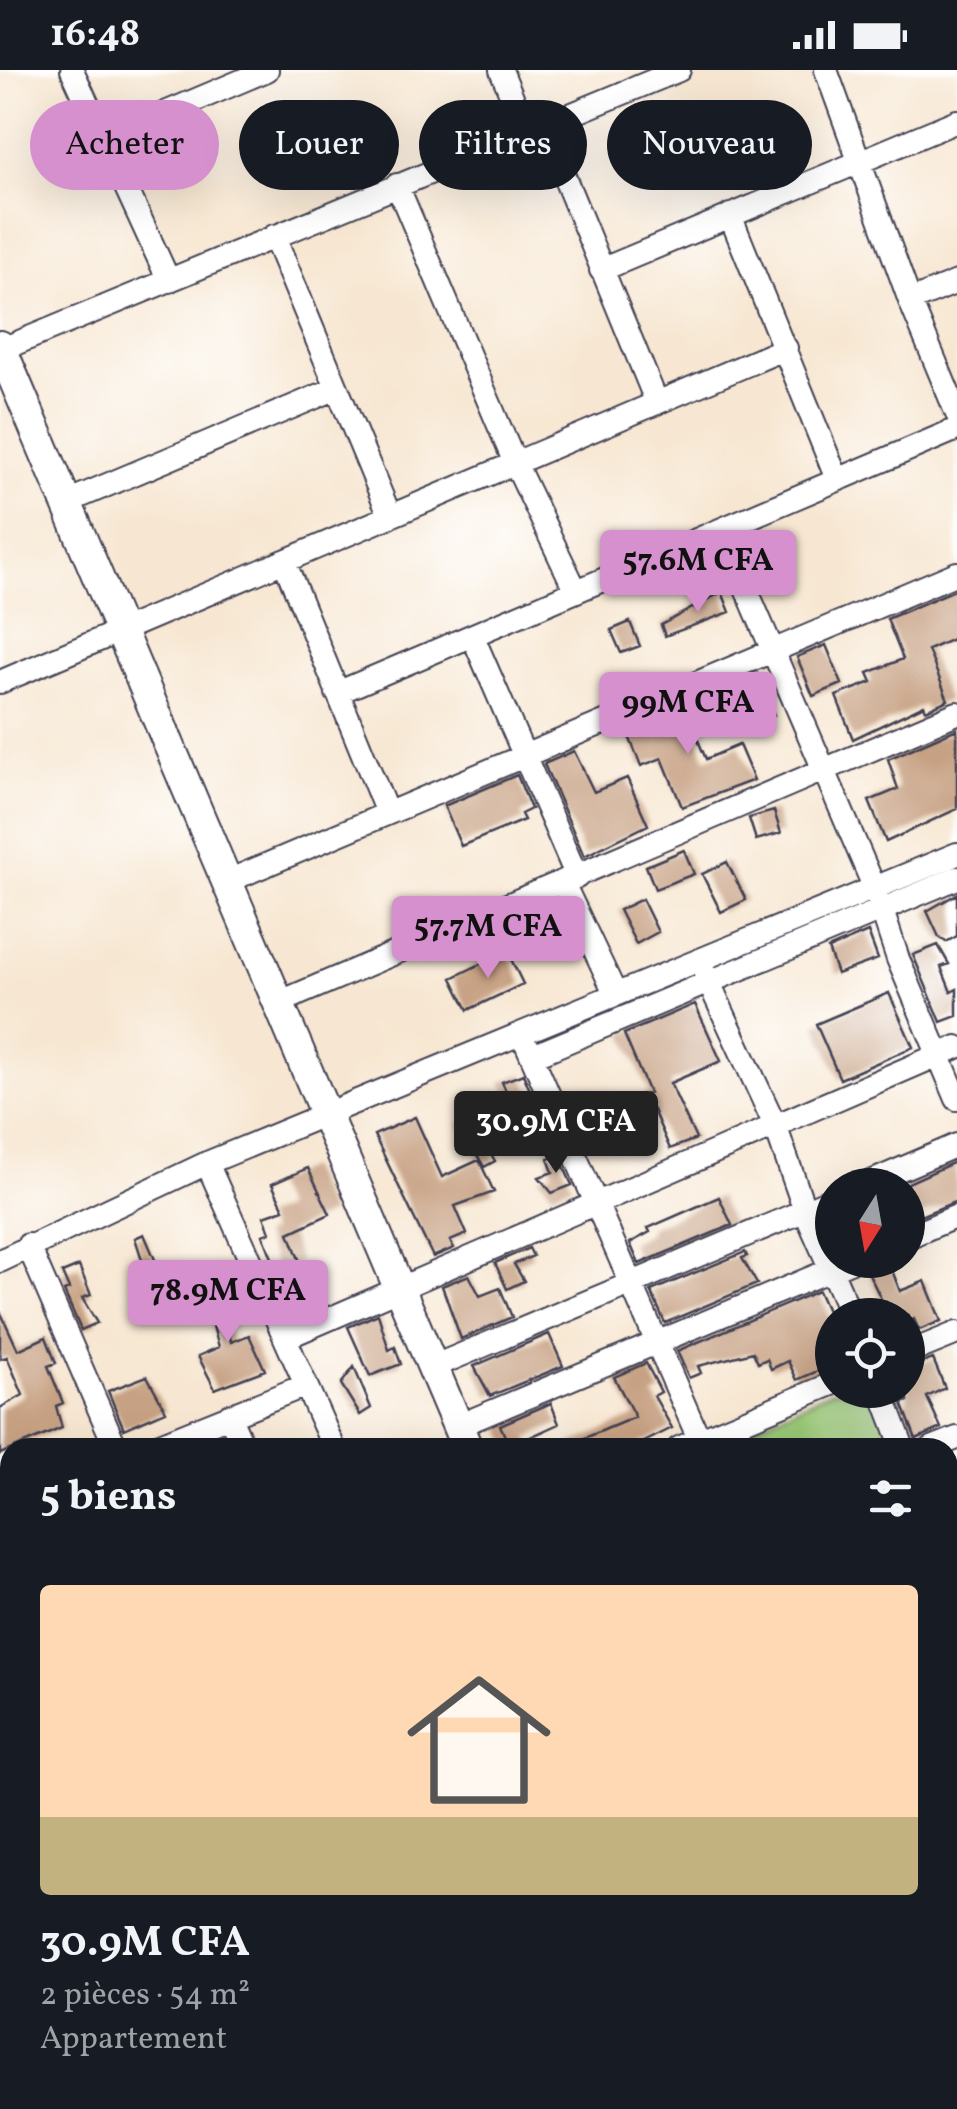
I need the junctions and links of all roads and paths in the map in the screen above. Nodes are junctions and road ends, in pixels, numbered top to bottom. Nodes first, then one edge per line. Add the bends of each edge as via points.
1 (72, 70) edge
2 (268, 70) edge
3 (501, 70) edge
4 (826, 70) edge
5 (668, 72) edge
6 (86, 100) edge
7 (197, 100) edge
8 (519, 100) edge
9 (587, 106) edge
10 (957, 122) edge
11 (859, 160) junction
12 (127, 190) edge
13 (386, 190) edge
14 (398, 190) edge
15 (564, 190) edge
16 (730, 215) junction
17 (274, 236) junction
18 (601, 270) junction
19 (168, 281) junction
20 (957, 282) edge
21 (910, 301) junction
22 (786, 348) junction
23 (1, 349) edge
24 (338, 388) junction
25 (656, 403) junction
26 (957, 414) edge
27 (957, 429) edge
28 (514, 462) junction
29 (838, 479) junction
30 (67, 502) junction
31 (390, 516) junction
32 (720, 530) junction
33 (284, 561) junction
34 (957, 573) edge
35 (576, 591) junction
36 (122, 630) junction
37 (473, 637) junction
38 (772, 652) junction
39 (0, 682) edge
40 (336, 693) junction
41 (957, 713) edge
42 (526, 756) junction
43 (822, 771) junction
44 (387, 813) junction
45 (957, 854) edge
46 (957, 878) edge
47 (570, 880) junction
48 (228, 881) junction
49 (878, 899) junction
50 (699, 960) junction
51 (710, 984) junction
52 (616, 995) junction
53 (278, 1003) junction
54 (522, 1034) junction
55 (949, 1051) edge
56 (532, 1056) junction
57 (957, 1100) edge
58 (328, 1116) junction
59 (775, 1126) junction
60 (957, 1145) edge
61 (207, 1163) junction
62 (904, 1168) edge
63 (598, 1200) junction
64 (815, 1207) edge
65 (805, 1211) junction
66 (957, 1216) edge
67 (815, 1225) edge
68 (925, 1230) edge
69 (28, 1245) junction
70 (0, 1261) edge
71 (815, 1276) edge
72 (630, 1284) junction
73 (399, 1286) junction
74 (957, 1333) edge
75 (285, 1338) junction
76 (658, 1342) junction
77 (925, 1346) edge
78 (430, 1368) junction
79 (306, 1385) junction
80 (815, 1392) edge
81 (888, 1408) edge
82 (229, 1414) junction
83 (112, 1438) edge
84 (173, 1438) edge
85 (240, 1438) edge
86 (330, 1438) edge
87 (460, 1438) edge
88 (467, 1438) edge
89 (692, 1438) edge
90 (710, 1438) edge
91 (899, 1438) edge

1 - 6 street
2 - 7 street
3 - 8 street
4 - 11 street
5 - 9 street
10 - 11 street
11 - 16 street
11 - 21 street
12 - 19 street
13 - 17 street
14 - 28 street
15 - 18 street
16 - 18 street
16 - 22 street
17 - 19 street
17 - 24 street
18 - 25 street
19 - 23 street
20 - 21 street
21 - 26 street
22 - 25 street
22 - 29 street
23 - 30 main road
24 - 30 street
24 - 31 street
25 - 28 street
27 - 29 street
28 - 31 street
28 - 35 street
29 - 32 street
30 - 36 main road
31 - 33 street
32 - 35 street
32 - 38 street
33 - 36 street
33 - 40 street
34 - 38 street
35 - 37 street
36 - 39 street
36 - 48 main road
37 - 40 street
37 - 42 street
38 - 42 street
38 - 43 street
40 - 44 street
41 - 43 street
42 - 44 street
42 - 47 street
43 - 47 street
43 - 49 street
44 - 48 street
45 - 49 street
46 - 49 street
47 - 52 street
47 - 53 street
48 - 53 main road
49 - 50 street
49 - 51 street
49 - 55 street
50 - 51 street
50 - 52 street
51 - 56 street
51 - 59 street
52 - 54 street
53 - 58 main road
54 - 56 street
54 - 58 street
55 - 57 street
55 - 59 street
56 - 63 street
58 - 61 street
58 - 73 main road
59 - 63 street
59 - 65 street
60 - 62 street
61 - 69 street
61 - 75 street
63 - 72 street
63 - 73 street
64 - 65 street
65 - 67 street
65 - 72 street
66 - 68 street
69 - 70 street
69 - 83 street
71 - 76 street
72 - 76 street
72 - 78 street
73 - 75 street
73 - 78 main road
74 - 77 street
75 - 79 street
76 - 88 street
76 - 89 street
78 - 87 main road
79 - 82 street
79 - 86 street
80 - 90 street
81 - 91 street
82 - 84 street
82 - 85 street

